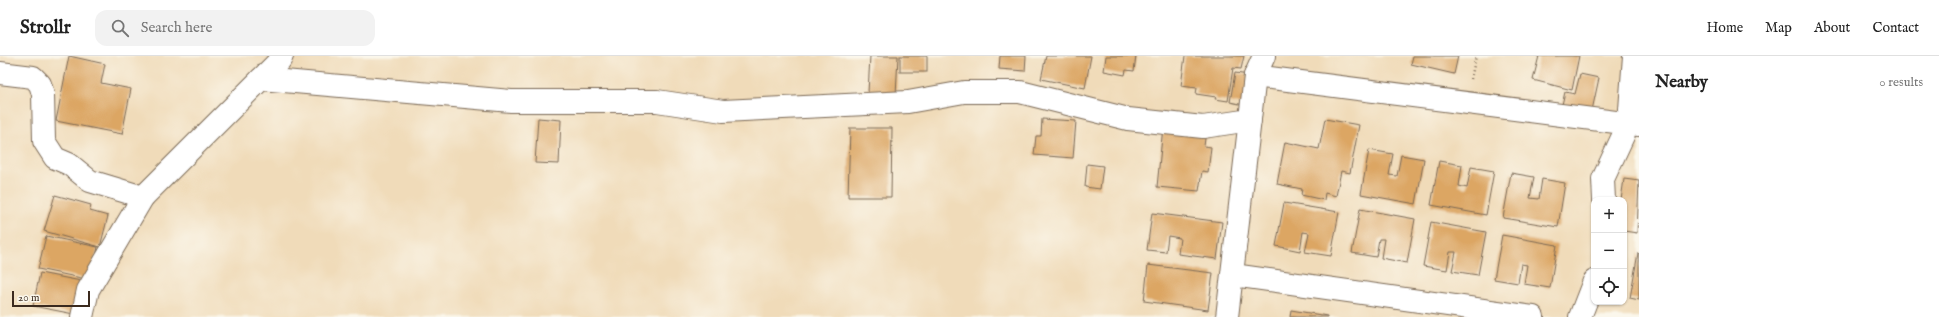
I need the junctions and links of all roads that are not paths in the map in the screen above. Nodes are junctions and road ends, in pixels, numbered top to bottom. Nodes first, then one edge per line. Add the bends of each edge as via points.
1 (282, 56) edge
2 (1264, 56) edge
3 (1634, 56) edge
4 (0, 73) edge
5 (1256, 76) junction
6 (261, 79) junction
7 (1250, 120) junction
8 (1634, 124) edge
9 (143, 197) junction
10 (1604, 197) edge
11 (1233, 275) junction
12 (1591, 289) edge
13 (82, 317) edge
14 (1227, 317) edge
15 (1533, 317) edge
16 (1580, 317) edge

1 - 6 street
2 - 5 street
3 - 8 street
4 - 9 street via 33,78 40,84 43,94 44,141 55,158 68,164 90,181
5 - 7 street
5 - 8 street
6 - 7 street via 510,101 657,101 723,111 908,102 964,92 1020,92 1128,119 1203,127
6 - 9 street
7 - 11 street
8 - 10 street via 1603,179
9 - 13 street via 88,290
11 - 14 street
11 - 15 street
12 - 16 street

